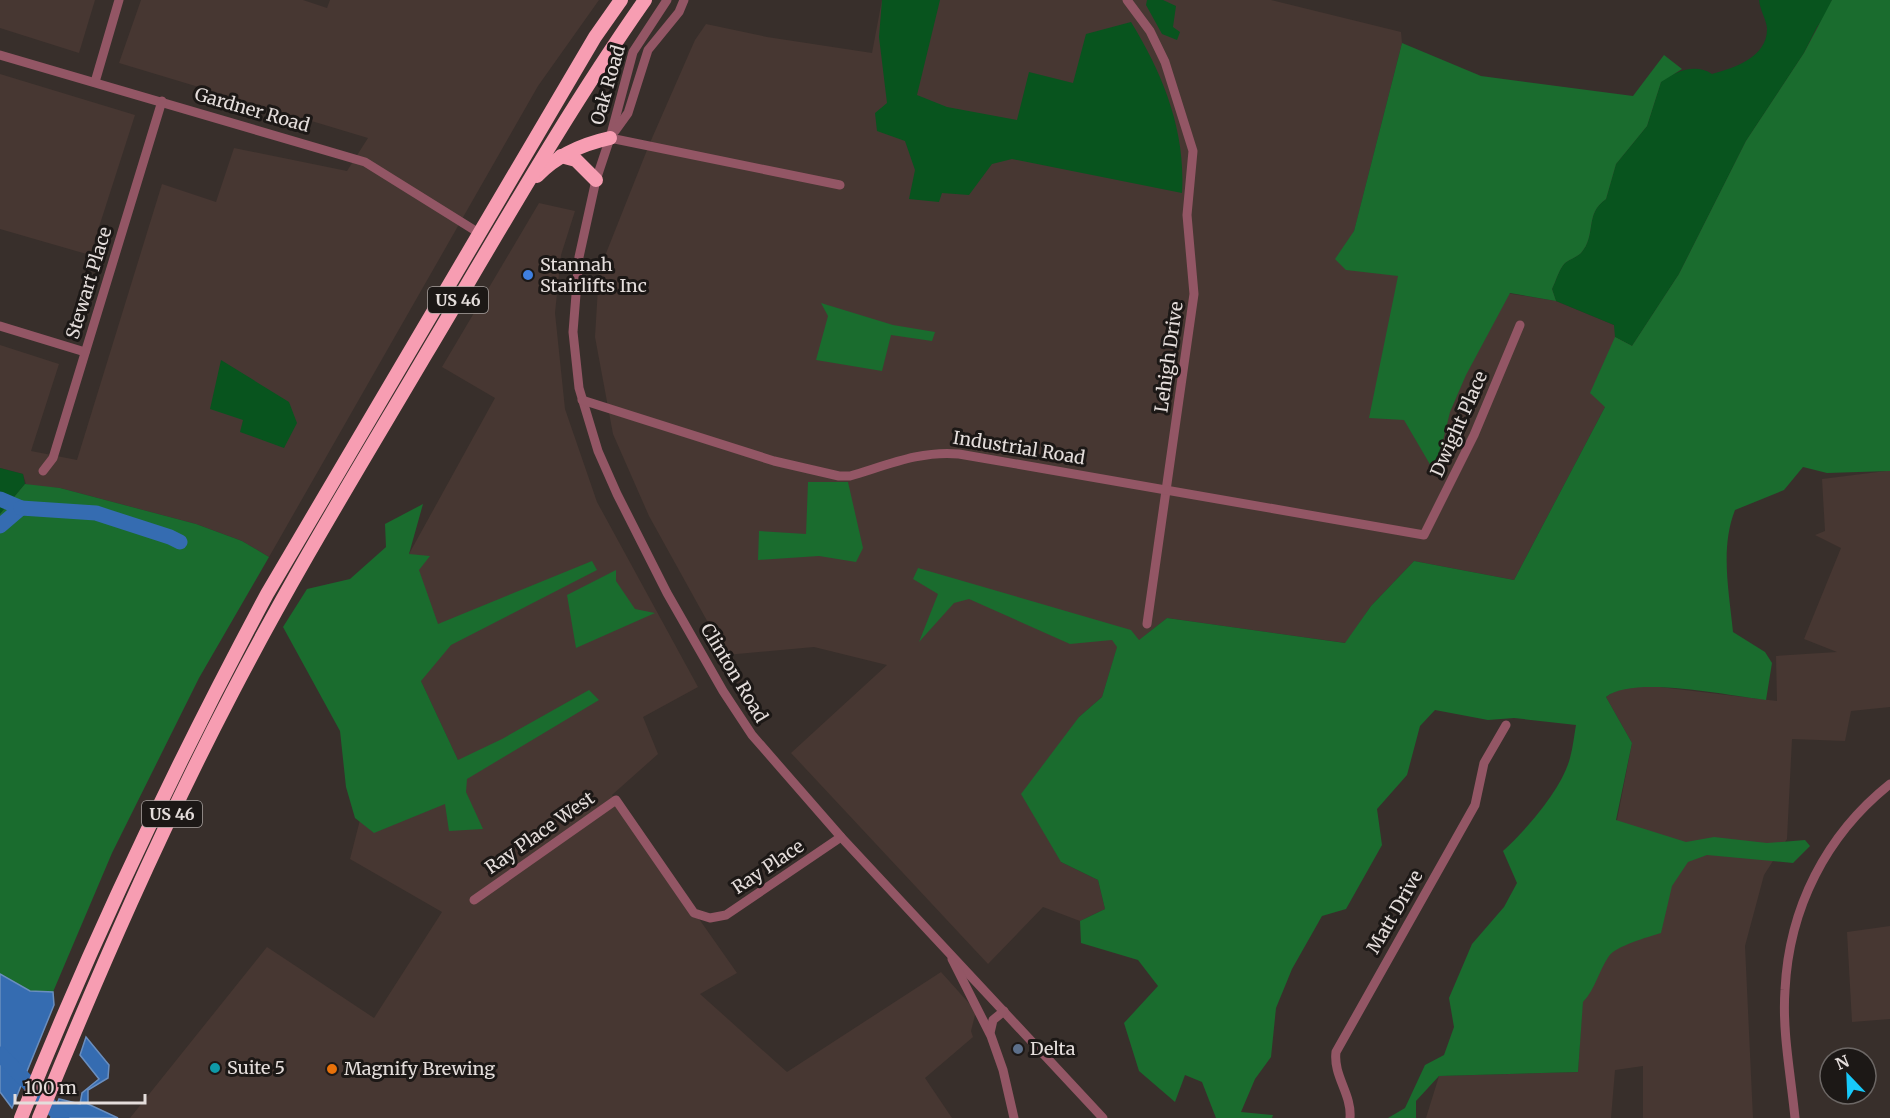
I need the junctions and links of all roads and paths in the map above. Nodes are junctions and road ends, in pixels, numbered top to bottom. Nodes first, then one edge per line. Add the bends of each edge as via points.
1 (119, 0) edge
2 (621, 0) edge
3 (645, 0) edge
4 (668, 0) edge
5 (684, 0) edge
6 (1127, 0) edge
7 (0, 55) edge
8 (95, 82) junction
9 (162, 101) junction
10 (610, 138) junction
11 (561, 156) junction
12 (596, 180) junction
13 (840, 185) dead end
14 (510, 211) junction
15 (480, 232) junction
16 (1520, 325) dead end
17 (0, 326) edge
18 (85, 352) junction
19 (582, 400) junction
20 (43, 471) dead end
21 (1166, 490) junction
22 (1424, 536) joint
23 (1147, 624) dead end
24 (1506, 725) dead end
25 (1890, 784) edge
26 (841, 837) junction
27 (474, 900) dead end
28 (710, 918) joint
29 (950, 954) junction
30 (1004, 1011) junction
31 (991, 1036) junction
32 (21, 1118) edge
33 (39, 1118) edge
34 (1014, 1118) edge
35 (1103, 1118) edge
36 (1350, 1118) edge
37 (1795, 1118) edge

1 - 8 street
2 - 15 highway, US 46 via 595,37
3 - 14 highway, US 46 via 610,49
4 - 10 street, Oak Road via 633,52
5 - 10 street, Oak Road via 648,50 628,113
6 - 21 street, Lehigh Drive via 1150,31 1165,62 1193,151 1187,215 1194,294
7 - 8 street, Gardner Road
8 - 9 street, Gardner Road
9 - 15 street, Gardner Road via 365,162
9 - 18 street, Stewart Place
10 - 11 highway
10 - 12 street, Clinton Road
10 - 13 street
11 - 12 highway via 576,160
11 - 14 highway via 539,174
12 - 19 street, Clinton Road via 579,257 572,313
14 - 33 highway, US 46 via 232,692 136,889
15 - 32 highway, US 46 via 251,623 139,846 63,1013
16 - 22 street, Dwight Place via 1474,435
17 - 18 street
18 - 20 street, Stewart Place via 53,458
19 - 21 street, Industrial Road via 774,461 839,476 943,452
19 - 26 street, Clinton Road via 617,494 723,691 752,735
21 - 22 street, Industrial Road
21 - 23 street, Lehigh Drive
24 - 36 street, Matt Drive via 1485,763 1476,805 1336,1052 1336,1068 1349,1100
25 - 37 street via 1838,837 1814,875 1800,909 1784,990
26 - 28 street, Ray Place via 726,915
26 - 29 street, Clinton Road
27 - 28 street, Ray Place West via 616,800 694,913
29 - 30 street, Clinton Road
29 - 31 street
30 - 31 street via 991,1023
30 - 35 street, Clinton Road
31 - 34 street

